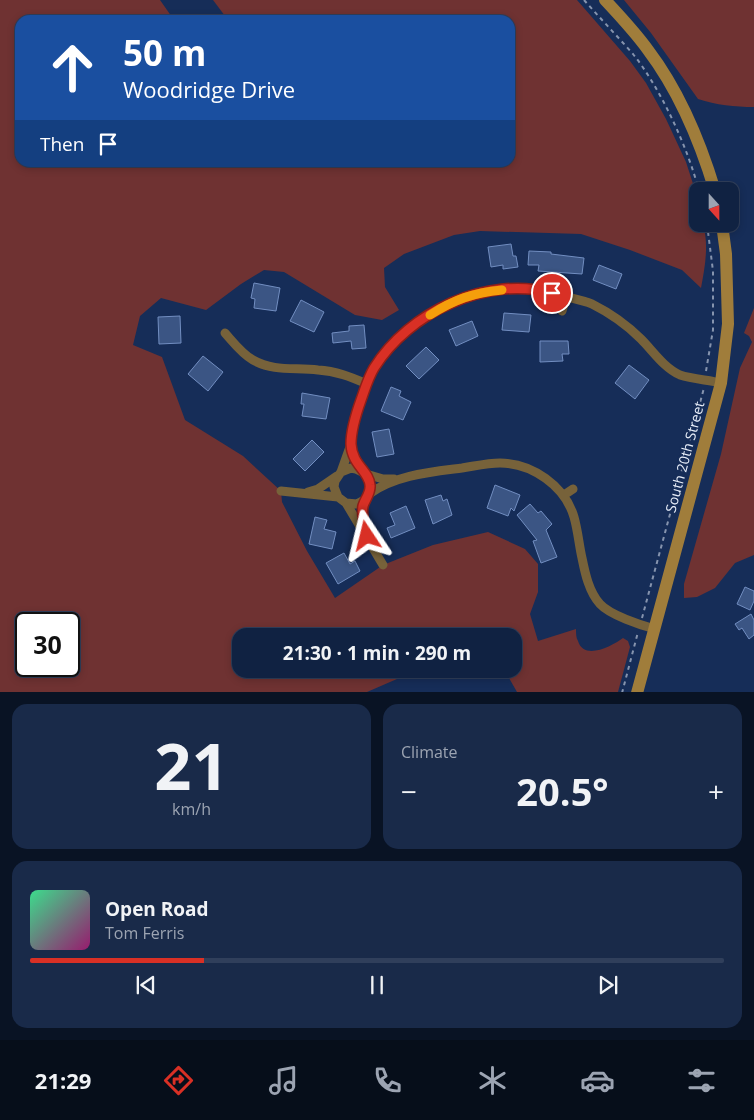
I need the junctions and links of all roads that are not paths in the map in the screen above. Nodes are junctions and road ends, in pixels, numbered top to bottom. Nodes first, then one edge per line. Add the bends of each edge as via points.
1 (605, 0) edge
2 (712, 182) edge
3 (723, 232) edge
4 (566, 297) junction
5 (562, 311) dead end
6 (225, 333) dead end
7 (721, 383) junction
8 (367, 384) junction
9 (351, 444) junction
10 (364, 472) junction
11 (339, 474) junction
12 (399, 479) junction
13 (573, 489) dead end
14 (281, 491) dead end
15 (305, 493) junction
16 (564, 495) junction
17 (367, 496) junction
18 (338, 497) junction
19 (346, 503) junction
20 (367, 536) junction
21 (383, 565) dead end
22 (654, 629) junction
23 (637, 692) edge

1 - 2 main road via 649,51 681,104 696,135
3 - 7 main road, South 20th Street via 728,316
4 - 5 street
4 - 7 street via 591,304 615,317 665,365 680,375
4 - 8 street via 538,289 516,288 477,293 454,301 414,326 392,345 374,368
6 - 8 street via 252,360 274,368 340,372
7 - 22 main road, South 20th Street
8 - 9 street via 355,416
9 - 10 street via 355,460
9 - 11 street
10 - 11 street via 351,468
10 - 12 street via 383,479
10 - 17 street via 370,484
11 - 15 street
11 - 18 street via 334,487
12 - 16 street via 500,463 535,471
12 - 17 street via 382,485
13 - 16 street
14 - 15 street
15 - 18 street
16 - 22 street via 574,517 586,576 600,604 607,610
17 - 19 street via 356,504
17 - 20 street via 363,519
18 - 19 street
19 - 20 street
20 - 21 street
22 - 23 main road, South 20th Street

